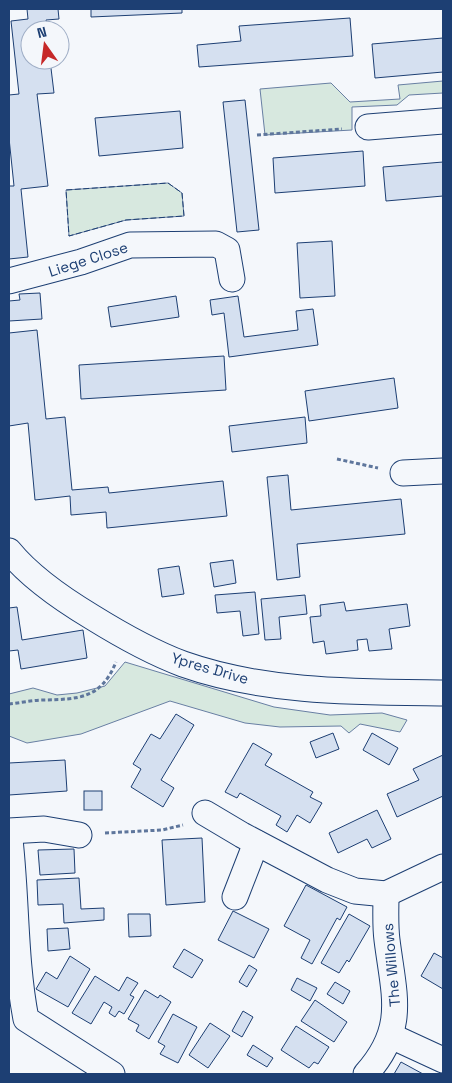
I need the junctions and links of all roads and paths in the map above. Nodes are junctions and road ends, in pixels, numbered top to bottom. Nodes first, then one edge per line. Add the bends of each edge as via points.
1 (443, 121) edge
2 (368, 127) joint
3 (257, 135) dead end
4 (232, 280) dead end
5 (9, 281) edge
6 (337, 459) dead end
7 (443, 471) edge
8 (404, 473) joint
9 (9, 551) edge
10 (126, 639) junction
11 (443, 693) edge
12 (9, 704) edge
13 (205, 813) joint
14 (79, 835) joint
15 (256, 843) junction
16 (443, 867) edge
17 (386, 894) junction
18 (235, 897) dead end
19 (391, 1036) junction
20 (443, 1060) edge
21 (96, 1070) edge
22 (366, 1074) edge

1 - 2 street
2 - 3 path
4 - 5 street, Liege Close via 227,250 216,244 141,243
6 - 8 path
7 - 8 street
9 - 10 street, Ypres Drive via 37,579
10 - 11 street, Ypres Drive via 184,664 240,679 320,690
10 - 12 path via 113,671 98,690 82,698
13 - 14 path via 189,824 162,830
13 - 15 street
14 - 21 street via 44,829 9,831 18,982 26,1019
15 - 17 street via 354,891
15 - 18 street
16 - 17 street
17 - 19 street, The Willows via 387,937 396,1005
19 - 20 street
19 - 22 street, The Willows via 380,1058

